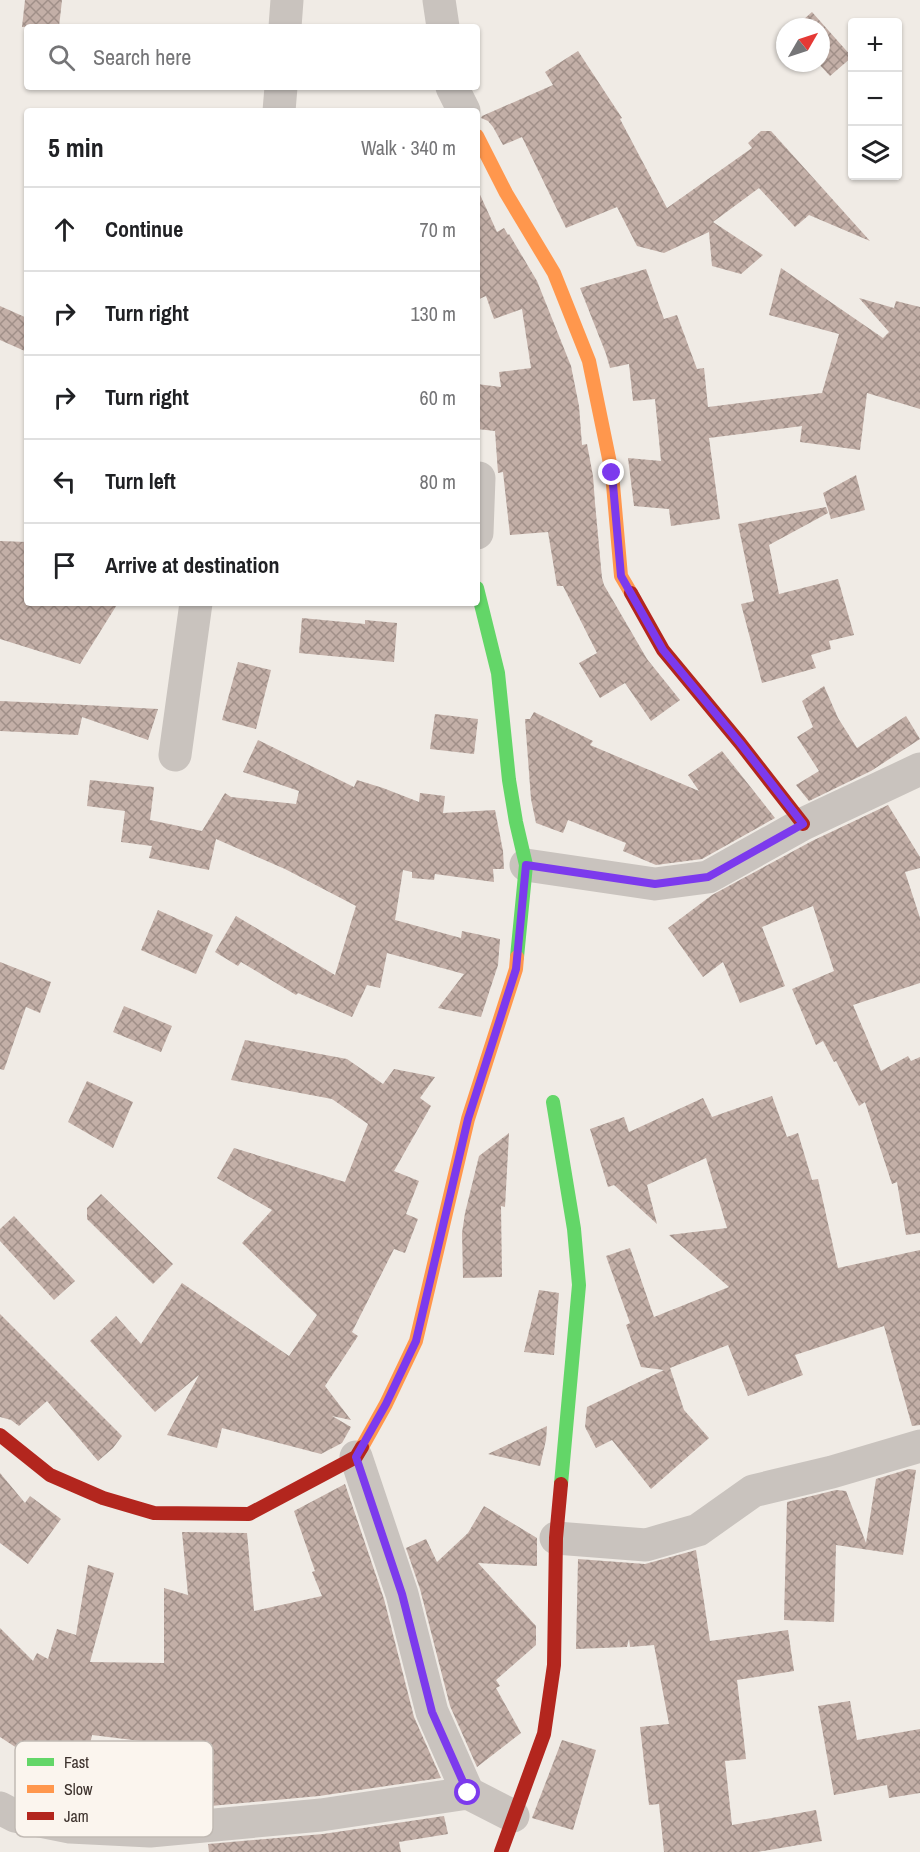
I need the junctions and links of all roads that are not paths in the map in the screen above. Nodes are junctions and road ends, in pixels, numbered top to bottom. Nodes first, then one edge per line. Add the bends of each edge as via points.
1 (287, 0) edge
2 (439, 0) edge
3 (285, 24) edge
4 (443, 24) edge
5 (281, 90) edge
6 (454, 90) edge
7 (279, 108) edge
8 (462, 108) edge
9 (480, 142) edge
10 (480, 600) edge
11 (196, 606) edge
12 (175, 755) dead end
13 (920, 769) edge
14 (803, 824) junction
15 (526, 865) junction
16 (553, 1102) dead end
17 (0, 1435) edge
18 (920, 1446) edge
19 (356, 1457) junction
20 (556, 1538) junction
21 (468, 1793) junction
22 (0, 1808) edge
23 (15, 1816) edge
24 (513, 1816) junction
25 (213, 1825) edge
26 (496, 1850) edge

1 - 3 street
2 - 4 street
5 - 7 street
6 - 8 street
9 - 14 street via 555,273 589,361 612,473 621,576 663,650
10 - 15 street via 498,674 509,780
11 - 12 street
13 - 14 street
14 - 15 street via 708,877 655,884
15 - 19 street via 516,969 468,1119 416,1341
16 - 20 street via 579,1285
17 - 19 street via 50,1475 103,1498 154,1513 249,1514
18 - 20 street via 753,1491 698,1530 646,1545
19 - 21 street via 402,1594 432,1712
20 - 24 street via 554,1665 544,1734
21 - 24 street
21 - 25 street via 321,1815
22 - 23 street
24 - 26 street

